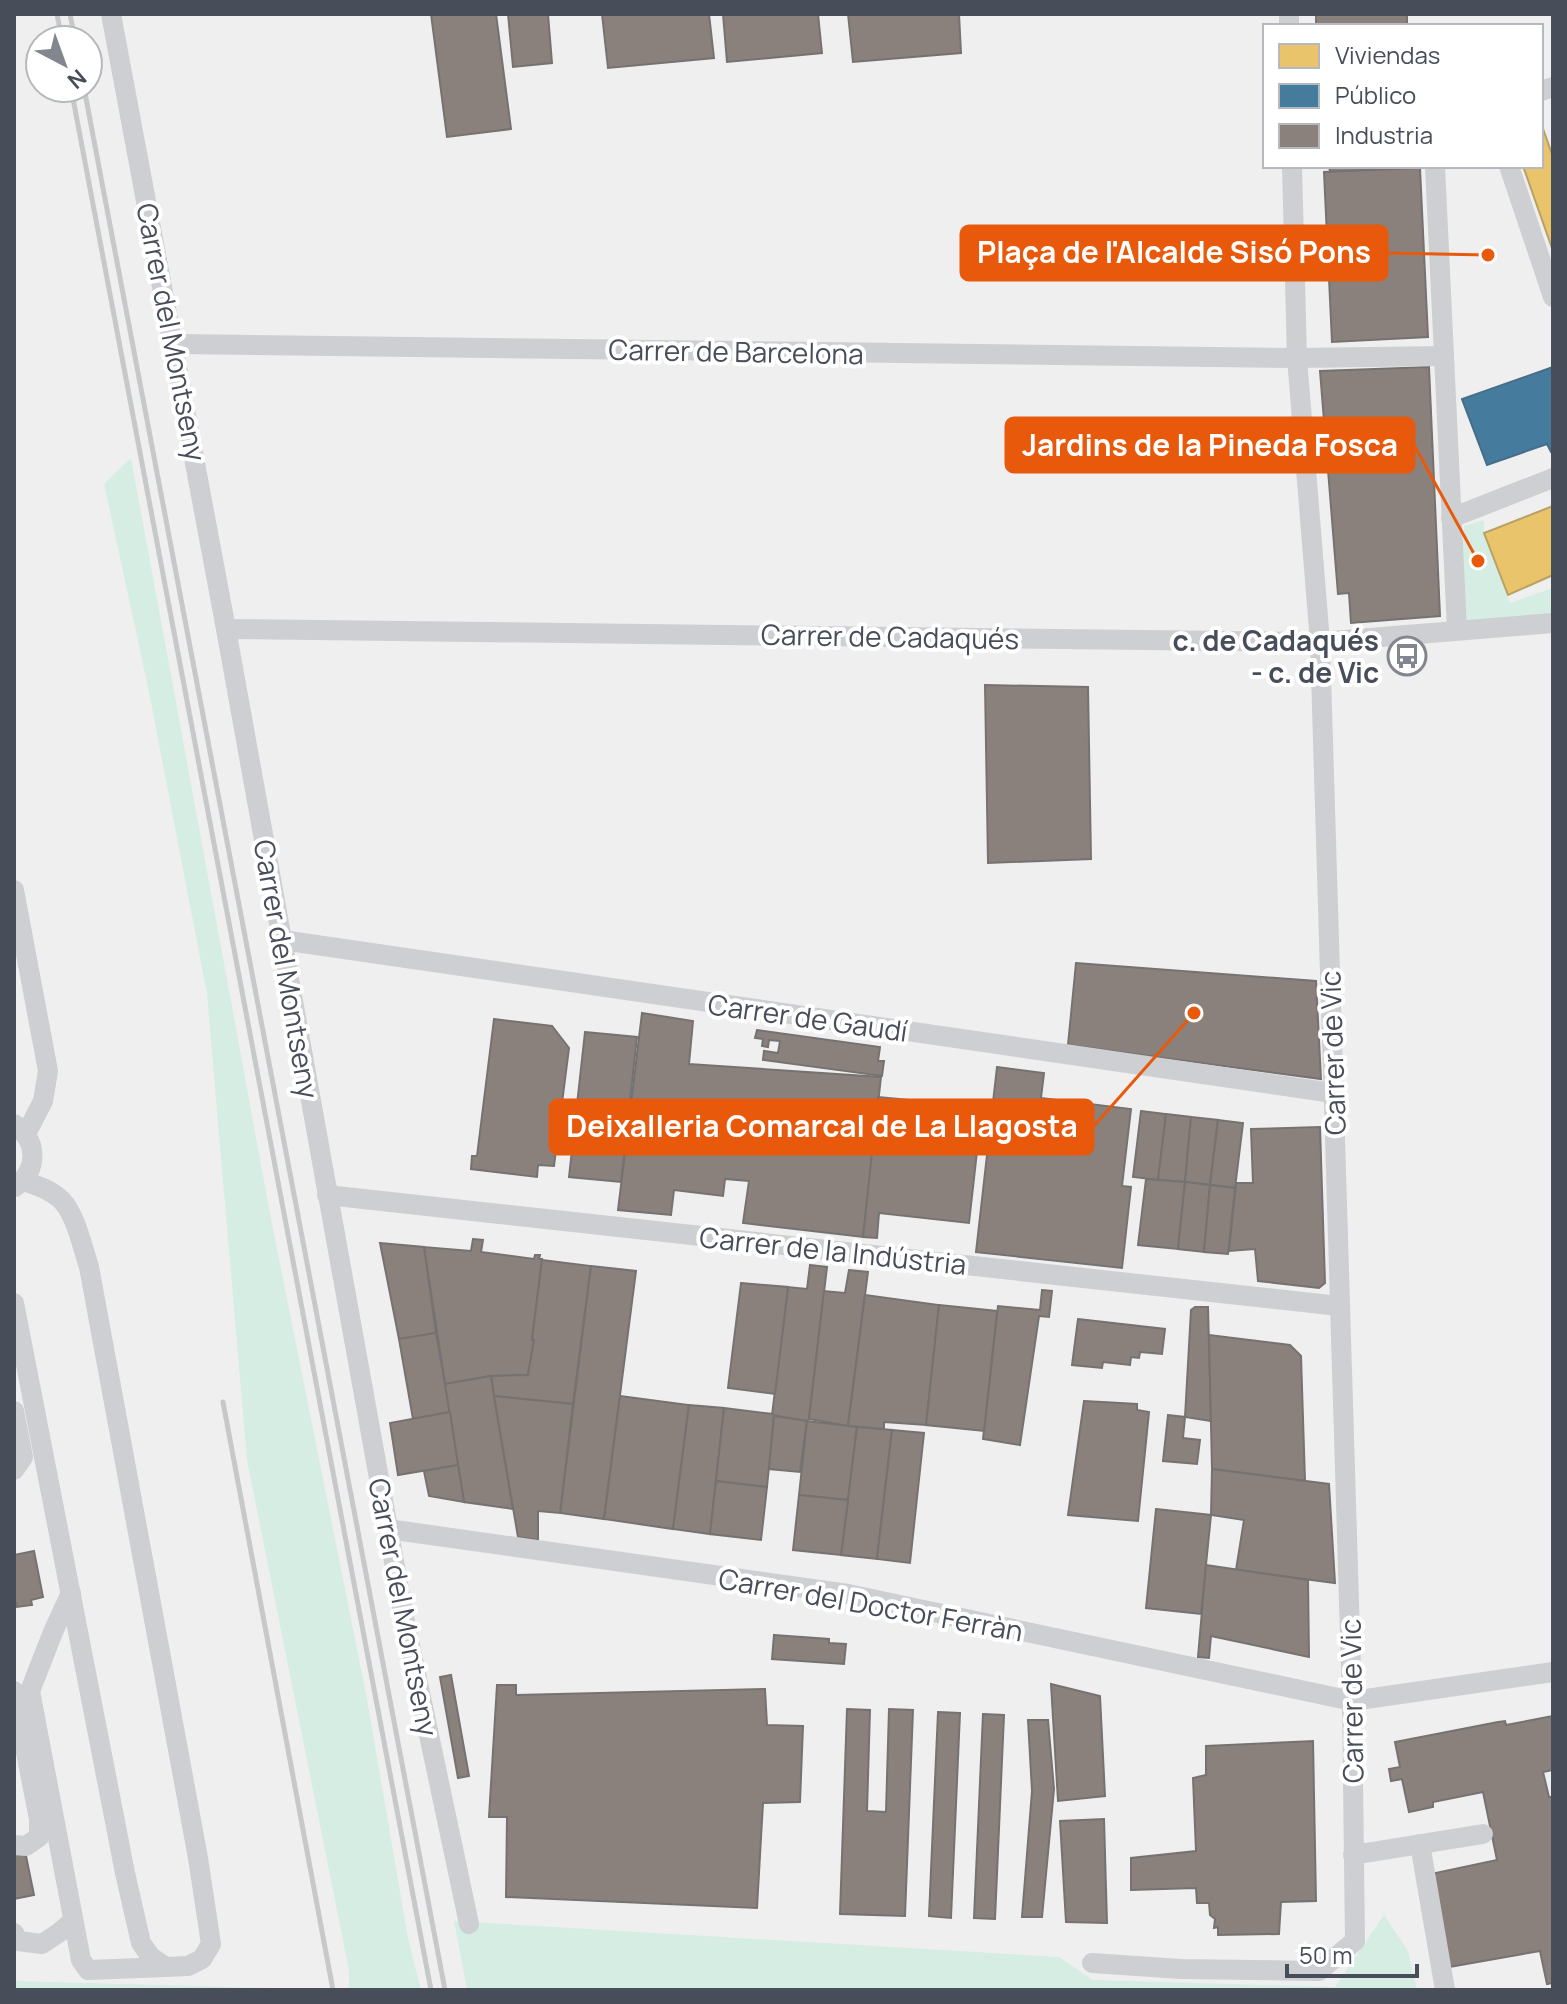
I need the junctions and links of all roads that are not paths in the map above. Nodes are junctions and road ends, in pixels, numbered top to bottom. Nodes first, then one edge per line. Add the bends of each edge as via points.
1 (111, 14) edge
2 (1292, 168) edge
3 (1435, 168) edge
4 (1510, 168) edge
5 (1551, 288) edge
6 (175, 344) junction
7 (1444, 356) junction
8 (1297, 358) junction
9 (1553, 478) edge
10 (1451, 518) junction
11 (1553, 623) edge
12 (226, 629) junction
13 (1457, 630) junction
14 (1320, 642) junction
15 (14, 890) edge
16 (282, 940) junction
17 (1333, 1093) junction
18 (20, 1129) edge
19 (19, 1184) edge
20 (327, 1195) junction
21 (14, 1303) edge
22 (1339, 1306) junction
23 (14, 1411) edge
24 (14, 1470) edge
25 (388, 1529) junction
26 (71, 1593) junction
27 (1553, 1672) edge
28 (14, 1691) edge
29 (1352, 1701) junction
30 (1483, 1834) dead end
31 (1420, 1844) junction
32 (14, 1845) edge
33 (1353, 1855) junction
34 (73, 1921) junction
35 (469, 1924) dead end
36 (14, 1933) edge
37 (1092, 1963) dead end
38 (166, 1967) junction
39 (1445, 1990) edge

1 - 6 street, Carrer del Montseny
2 - 8 street, Carrer de Vic
3 - 7 street
4 - 5 street
6 - 8 street, Carrer de Barcelona
6 - 12 street, Carrer del Montseny
7 - 8 street, Carrer de Barcelona
7 - 10 street
8 - 14 street, Carrer de Vic
9 - 10 street
10 - 13 street
11 - 13 street, Carrer de Cadaqués
12 - 14 street, Carrer de Cadaqués
12 - 16 street, Carrer del Montseny
13 - 14 street, Carrer de Cadaqués
14 - 17 street, Carrer de Vic
15 - 18 street via 48,1071 43,1101
16 - 17 street, Carrer de Gaudí
16 - 20 street, Carrer del Montseny
17 - 22 street, Carrer de Vic
18 - 19 street via 33,1158
19 - 38 street via 45,1188 62,1199 89,1267 211,1944 202,1959
20 - 22 street, Carrer de la Indústria
20 - 25 street, Carrer del Montseny
21 - 26 street
22 - 29 street, Carrer de Vic
23 - 24 street via 23,1457
25 - 29 street, Carrer del Doctor Ferràn via 848,1594
25 - 35 street, Carrer del Montseny
26 - 34 street via 30,1691
26 - 38 street via 141,1943
27 - 29 street
28 - 32 street via 39,1837 26,1846
29 - 33 street, Carrer de Vic
30 - 31 street
31 - 33 street
31 - 39 street
33 - 37 street, Carrer de Vic via 1355,1941 1319,1971
34 - 36 street via 42,1944 18,1941
34 - 38 street via 88,1970

